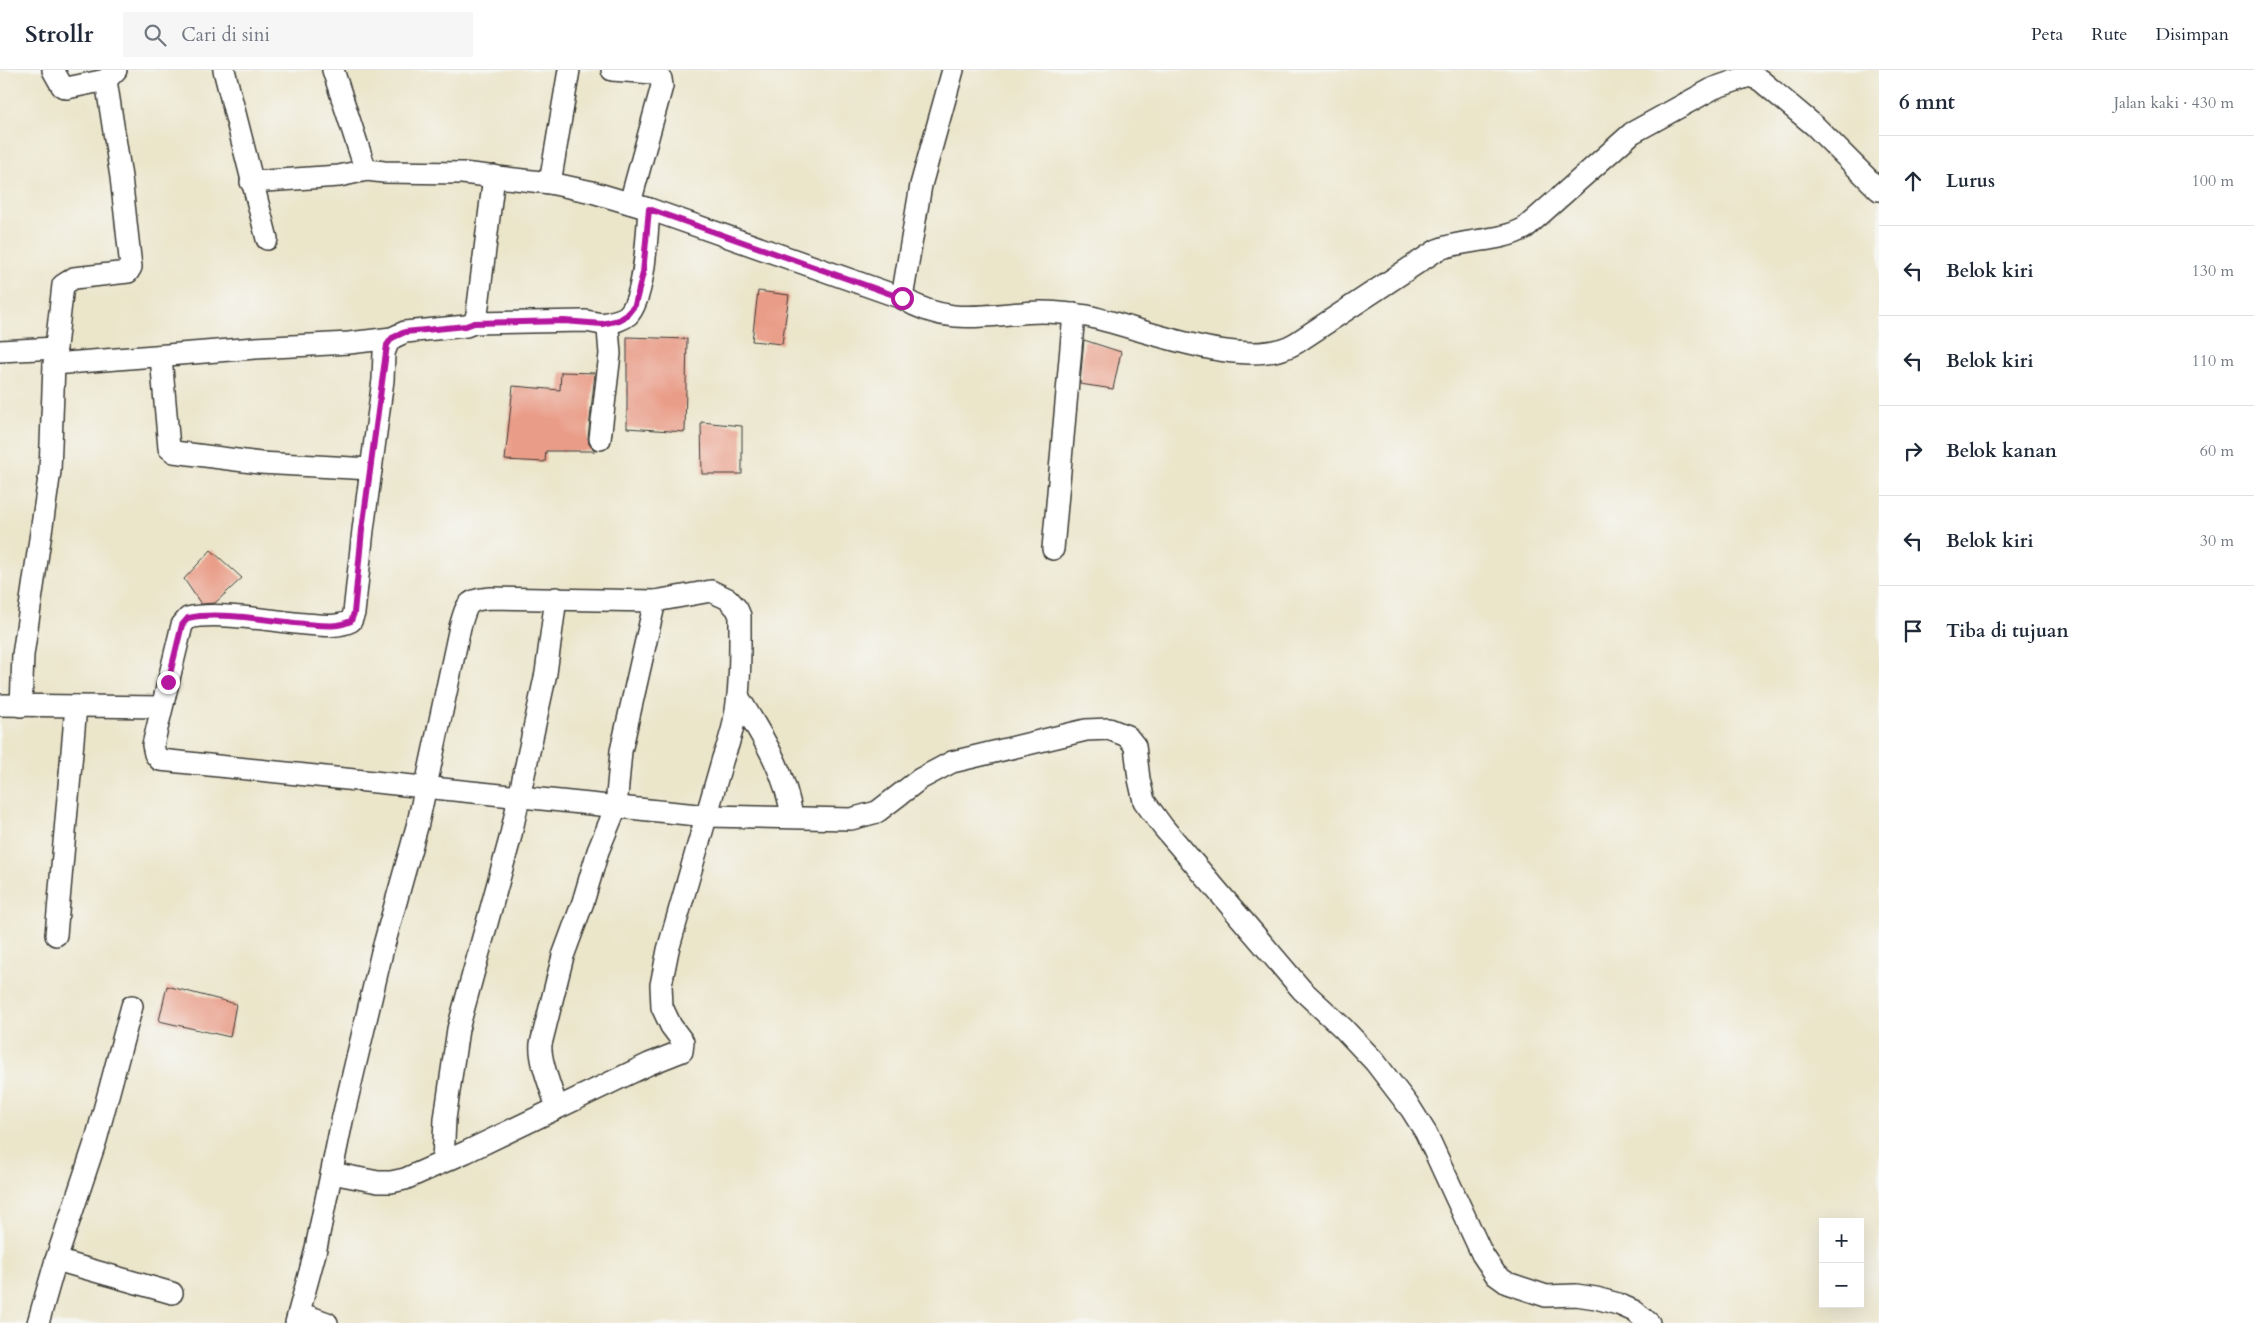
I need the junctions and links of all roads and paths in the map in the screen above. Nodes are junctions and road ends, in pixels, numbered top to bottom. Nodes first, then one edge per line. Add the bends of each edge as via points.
1 (53, 70) edge
2 (224, 70) edge
3 (333, 70) edge
4 (569, 70) edge
5 (612, 70) edge
6 (953, 70) edge
7 (111, 75) edge
8 (367, 170) junction
9 (494, 176) junction
10 (251, 182) junction
11 (550, 183) junction
12 (1879, 190) edge
13 (640, 206) junction
14 (267, 239) dead end
15 (902, 298) junction
16 (1074, 314) junction
17 (474, 323) junction
18 (602, 324) junction
19 (392, 338) junction
20 (0, 351) edge
21 (55, 356) junction
22 (161, 357) junction
23 (600, 439) dead end
24 (371, 469) junction
25 (1053, 549) dead end
26 (556, 598) junction
27 (655, 601) junction
28 (739, 698) junction
29 (10, 706) edge
30 (76, 706) junction
31 (161, 707) junction
32 (426, 788) junction
33 (519, 798) junction
34 (616, 807) junction
35 (707, 816) junction
36 (792, 817) junction
37 (56, 935) dead end
38 (132, 1006) dead end
39 (557, 1108) junction
40 (444, 1161) junction
41 (332, 1173) junction
42 (56, 1260) junction
43 (172, 1293) dead end
44 (298, 1318) edge
45 (38, 1323) edge
46 (327, 1323) edge
47 (1649, 1323) edge

1 - 7 street via 62,86 67,88
2 - 10 street
3 - 8 street
4 - 11 street
5 - 13 street via 652,73 661,79
6 - 15 street via 921,185
7 - 21 street via 130,267 128,272 74,278 63,285
8 - 9 street
8 - 10 street via 339,176
9 - 11 street
9 - 17 street via 478,314
10 - 14 street
11 - 13 street
12 - 16 street via 1815,126 1760,80 1749,76 1714,88 1632,133 1525,228 1510,236 1438,250 1290,347 1265,352 1204,348
13 - 15 street
13 - 18 street via 643,273 635,305 619,320
15 - 16 street via 918,308 940,315
16 - 25 street
17 - 18 street via 564,321
17 - 19 street via 405,332
18 - 23 street via 608,329 610,354
19 - 22 street
19 - 24 street via 384,354
20 - 21 street
21 - 22 street
21 - 29 street via 50,471 23,654
22 - 24 street via 169,448 174,452 260,463
24 - 31 street via 351,621 344,625 320,625 230,617 188,618 182,625
26 - 27 street
26 - 32 street via 491,598 468,603
26 - 33 street via 546,673
27 - 28 street via 711,592 732,603 740,616
27 - 34 street via 621,751
28 - 35 street via 732,736
28 - 36 street via 777,763
29 - 30 street
30 - 31 street
30 - 37 street
31 - 32 street via 153,744 160,760
32 - 33 street
32 - 41 street via 382,952
33 - 34 street
33 - 40 street via 458,1028 445,1119
34 - 35 street
34 - 39 street via 563,956 541,1044 540,1052
35 - 36 street
35 - 39 street via 661,985 662,1007 683,1042 683,1049
36 - 47 street via 851,819 877,812 920,779 952,762 991,752 1086,730 1109,729 1127,736 1137,752 1141,791 1146,805 1302,990 1375,1062 1411,1110 1426,1133 1478,1247 1496,1275 1507,1283 1546,1296 1596,1298 1618,1304
38 - 42 street via 96,1140
39 - 40 street
40 - 41 street via 391,1182
41 - 44 street
42 - 43 street
42 - 45 street
44 - 46 street

